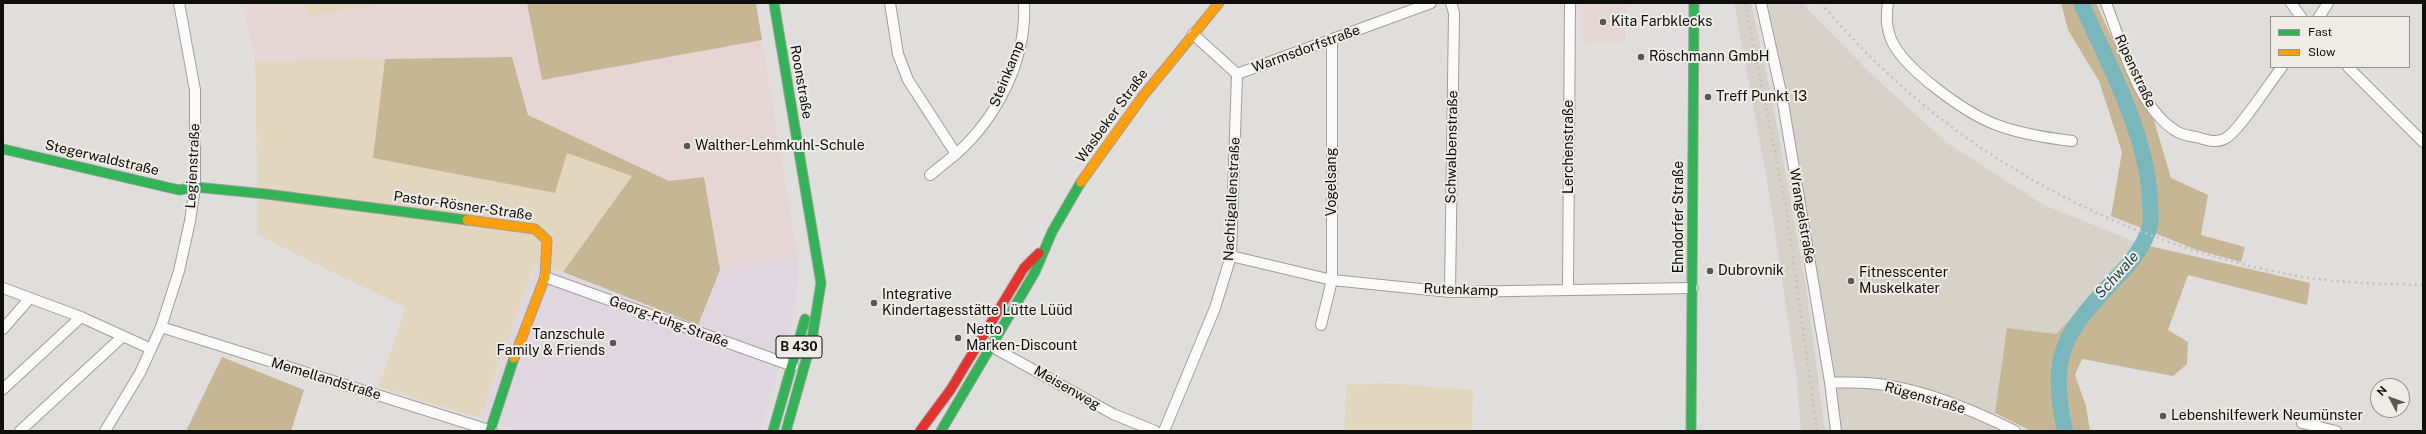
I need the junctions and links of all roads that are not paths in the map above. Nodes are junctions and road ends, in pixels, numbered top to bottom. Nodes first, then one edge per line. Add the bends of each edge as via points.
1 (179, 3) edge
2 (774, 3) edge
3 (890, 3) edge
4 (1024, 3) edge
5 (1219, 3) edge
6 (1431, 3) edge
7 (1451, 3) edge
8 (1570, 3) edge
9 (1694, 3) edge
10 (1761, 3) edge
11 (1888, 3) edge
12 (2106, 3) edge
13 (2291, 3) edge
14 (2328, 3) edge
15 (2300, 16) edge
16 (2320, 16) edge
17 (1193, 34) junction
18 (1332, 39) junction
19 (2281, 68) edge
20 (2349, 68) edge
21 (1237, 74) junction
22 (2072, 141) dead end
23 (2423, 142) edge
24 (3, 149) edge
25 (956, 154) junction
26 (930, 175) dead end
27 (195, 188) junction
28 (1040, 253) junction
29 (1231, 256) junction
30 (816, 261) junction
31 (545, 277) junction
32 (1332, 280) junction
33 (3, 288) edge
34 (1693, 288) junction
35 (1568, 290) junction
36 (1450, 292) junction
37 (30, 298) junction
38 (81, 317) junction
39 (1321, 325) dead end
40 (161, 326) junction
41 (3, 329) edge
42 (122, 337) junction
43 (982, 341) junction
44 (991, 346) junction
45 (149, 348) junction
46 (793, 366) junction
47 (1830, 382) junction
48 (3, 389) edge
49 (2302, 423) dead end
50 (20, 431) edge
51 (104, 431) edge
52 (491, 431) edge
53 (773, 431) edge
54 (786, 431) edge
55 (920, 431) edge
56 (941, 431) edge
57 (1155, 431) edge
58 (1164, 431) edge
59 (1691, 431) edge
60 (1836, 431) edge
61 (2015, 431) edge
62 (2336, 431) edge

1 - 27 street, Legienstraße via 195,90
2 - 30 street, Roonstraße / B 430
3 - 25 street via 898,54 908,80
4 - 25 street, Steinkamp via 1023,39 999,101 973,138
5 - 17 street, Wasbeker Straße
6 - 18 street, Warmsdorfstraße
7 - 36 street, Schwalbenstraße via 1454,13
8 - 35 street, Lerchenstraße
9 - 34 street, Ehndorfer Straße
10 - 47 street, Wrangelstraße via 1782,97
11 - 22 street via 1887,27 1897,51 1906,63 1939,90 1996,125 2032,135
12 - 19 street, Ripenstraße via 2129,63 2150,107 2177,132 2214,142 2226,138
13 - 15 street
14 - 16 street
17 - 21 street, Warmsdorfstraße
17 - 28 street, Wasbeker Straße via 1122,121 1080,184
18 - 21 street, Warmsdorfstraße
18 - 32 street, Vogelsang
20 - 23 street
21 - 29 street, Nachtigallenstraße
24 - 27 street, Stegerwaldstraße via 179,190
25 - 26 street, Steinkamp
27 - 31 street, Pastor-Rösner-Straße via 266,194 535,229 547,240
27 - 40 street, Legienstraße via 179,271
28 - 43 street, Wasbeker Straße via 1024,268
28 - 44 street, Wasbeker Straße via 1035,272
29 - 32 street, Rutenkamp
29 - 58 street, Nachtigallenstraße via 1215,308
30 - 46 street, Roonstraße / B 430 via 802,335
30 - 54 street, Roonstraße / B 430 via 821,283 819,305 810,350
31 - 46 street, Georg-Fuhg-Straße
31 - 52 street, Pastor-Rösner-Straße via 512,365
32 - 36 street, Rutenkamp
32 - 39 street, Vogelsang
33 - 37 street
34 - 35 street, Rutenkamp
34 - 59 street, Ehndorfer Straße
35 - 36 street, Rutenkamp
37 - 38 street
37 - 41 street
38 - 42 street
38 - 48 street
40 - 45 street, Legienstraße
40 - 52 street, Memellandstraße
42 - 45 street
42 - 50 street
43 - 44 street, Meisenweg
43 - 55 street, Wasbeker Straße via 931,419
44 - 56 street, Wasbeker Straße
44 - 57 street, Meisenweg via 1113,414
45 - 51 street, Legienstraße via 140,373
46 - 53 street, Roonstraße / B 430
47 - 60 street, Wrangelstraße
47 - 61 street, Rügenstraße via 1885,385 1930,396 1984,415
49 - 62 street

